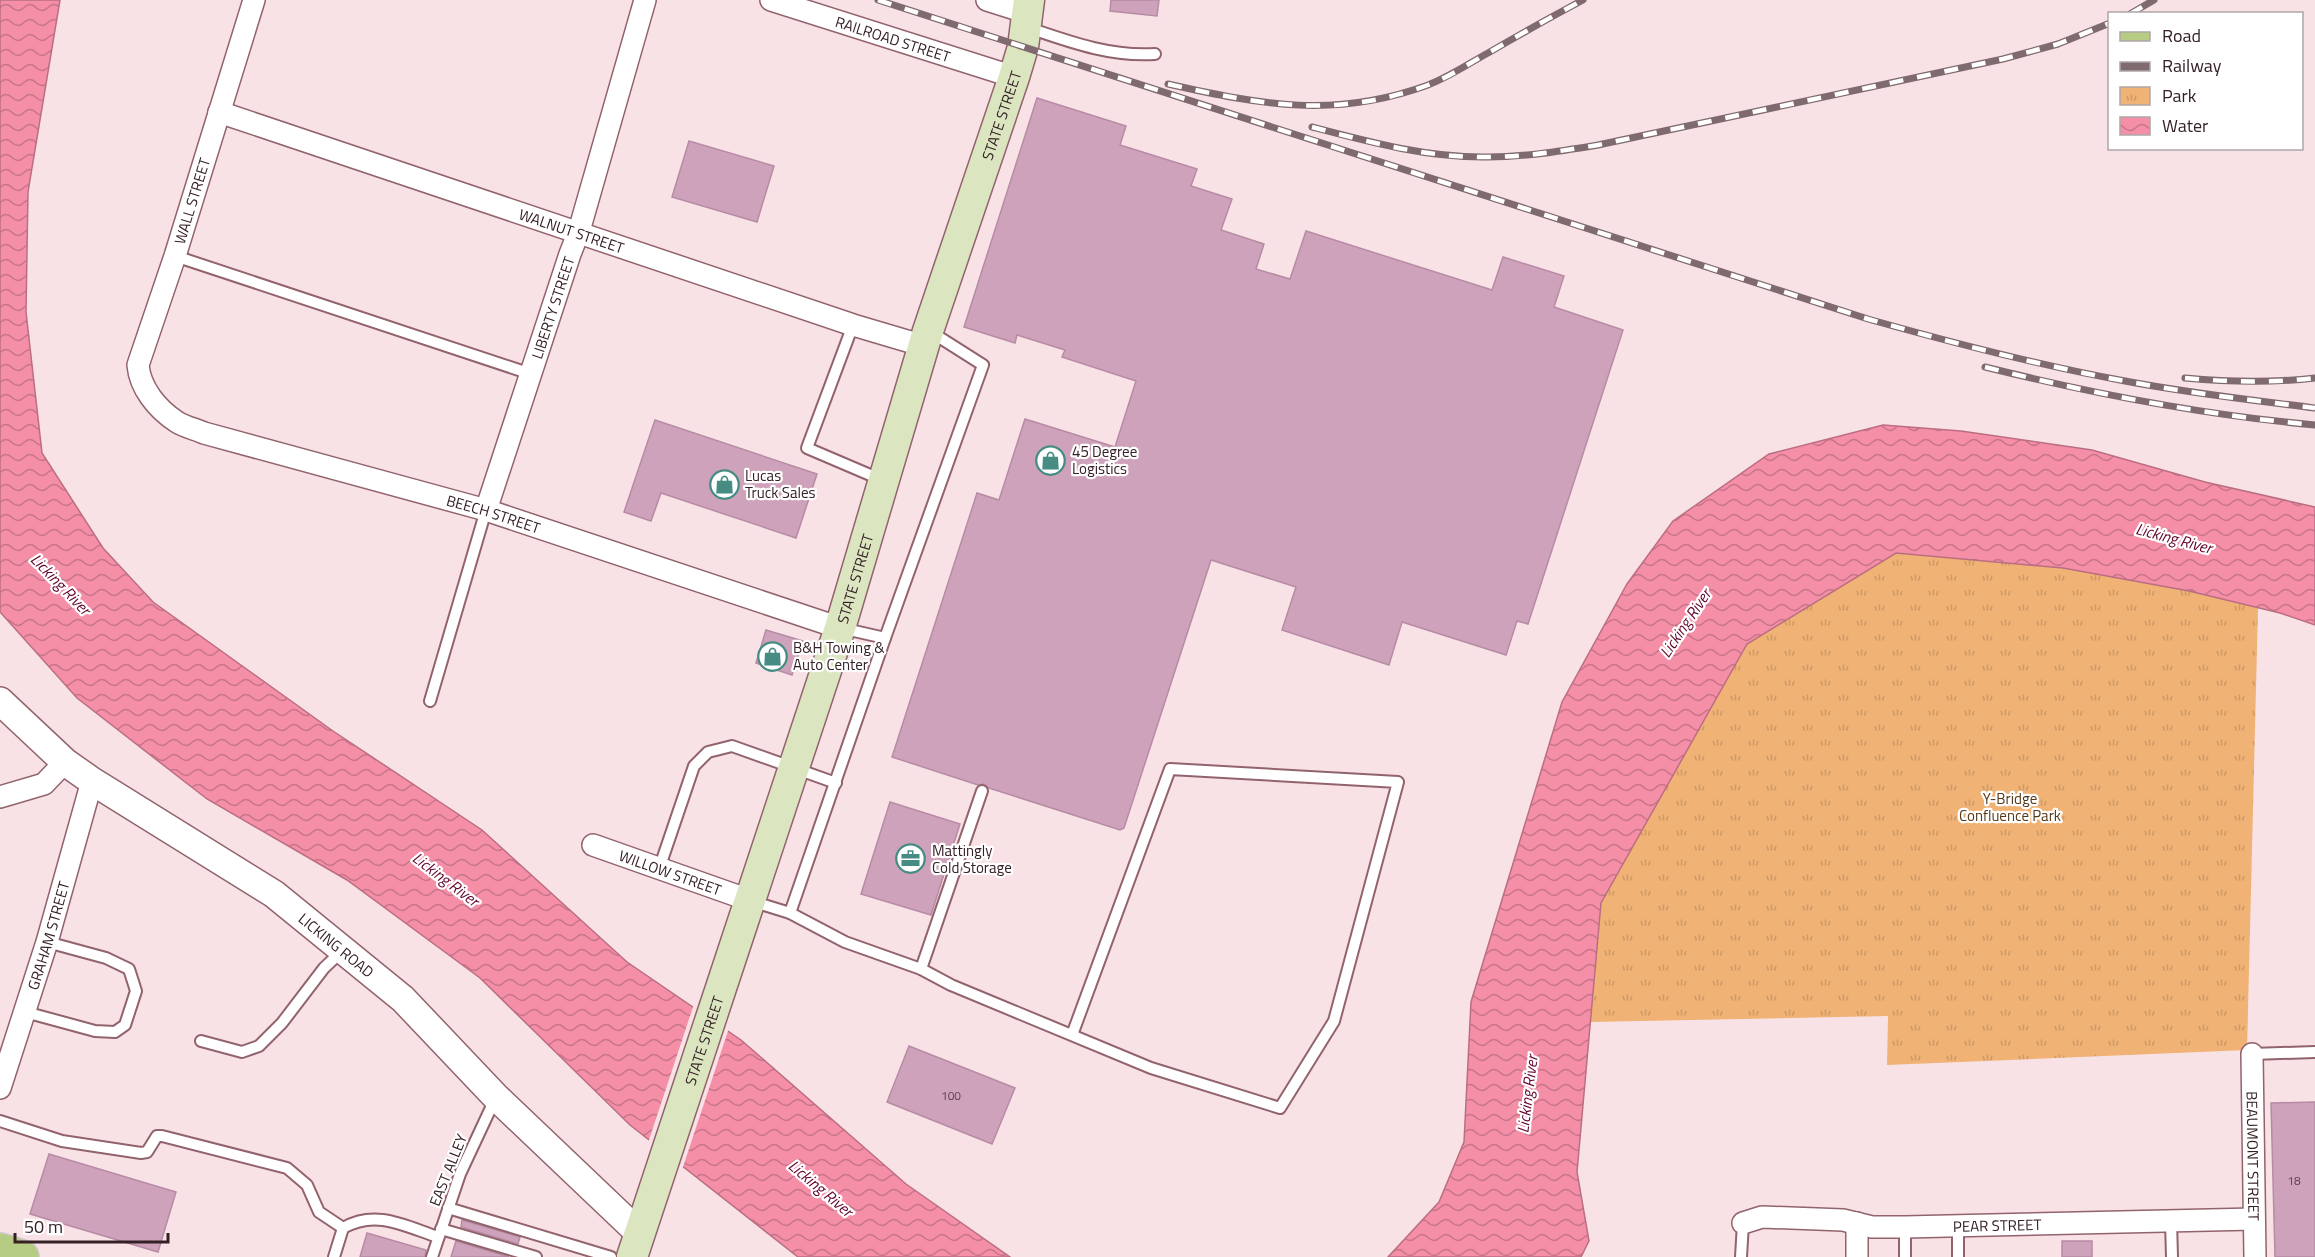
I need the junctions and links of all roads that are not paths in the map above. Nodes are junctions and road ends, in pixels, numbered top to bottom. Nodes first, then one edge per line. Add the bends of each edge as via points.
1 (254, 0) edge
2 (645, 0) edge
3 (771, 0) edge
4 (987, 0) edge
5 (1028, 13) edge
6 (1155, 54) dead end
7 (1014, 77) junction
8 (219, 112) junction
9 (579, 231) junction
10 (175, 256) junction
11 (853, 325) junction
12 (926, 338) junction
13 (531, 374) junction
14 (151, 399) joint
15 (884, 481) junction
16 (486, 510) junction
17 (840, 628) junction
18 (885, 638) junction
19 (0, 701) edge
20 (430, 701) dead end
21 (65, 762) junction
22 (792, 767) junction
23 (92, 781) junction
24 (836, 783) junction
25 (982, 791) dead end
26 (0, 797) edge
27 (593, 846) dead end
28 (659, 869) junction
29 (749, 900) junction
30 (790, 913) junction
31 (47, 942) junction
32 (343, 950) junction
33 (921, 969) junction
34 (25, 1012) junction
35 (1072, 1035) junction
36 (201, 1041) dead end
37 (2315, 1052) edge
38 (2252, 1054) joint
39 (0, 1088) edge
40 (496, 1097) junction
41 (0, 1120) edge
42 (448, 1208) junction
43 (2254, 1219) junction
44 (2171, 1221) junction
45 (1743, 1223) joint
46 (1857, 1223) junction
47 (1958, 1225) junction
48 (1905, 1227) junction
49 (343, 1228) junction
50 (440, 1233) junction
51 (639, 1234) edge
52 (544, 1238) junction
53 (0, 1250) edge
54 (22, 1257) edge
55 (334, 1257) edge
56 (432, 1257) edge
57 (537, 1257) edge
58 (610, 1257) edge
59 (1741, 1257) edge
60 (1857, 1257) edge
61 (1905, 1257) edge
62 (1958, 1257) edge
63 (2172, 1257) edge
64 (2255, 1257) edge

1 - 8 street, WALL STREET
2 - 9 street, LIBERTY STREET
3 - 7 street, RAILROAD STREET
4 - 5 street
5 - 6 lane via 1092,49 1133,56
5 - 7 main road, STATE STREET
7 - 12 main road, STATE STREET
8 - 9 street, WALNUT STREET
8 - 10 street, WALL STREET
9 - 11 street, WALNUT STREET
9 - 13 street, LIBERTY STREET
10 - 13 lane
10 - 14 street, WALL STREET via 138,365
11 - 12 street, WALNUT STREET
11 - 15 lane via 807,448
12 - 15 main road, STATE STREET
12 - 18 lane via 983,365
13 - 16 street, LIBERTY STREET
14 - 16 street, BEECH STREET via 177,422 204,433
15 - 17 main road, STATE STREET
16 - 17 street, BEECH STREET
16 - 20 lane
17 - 18 lane
17 - 22 main road, STATE STREET
18 - 24 lane
19 - 21 street, LICKING ROAD
21 - 23 street, LICKING ROAD
21 - 26 street via 44,784
22 - 24 lane
22 - 28 lane via 732,746 708,752 694,766
22 - 29 main road, STATE STREET
23 - 31 street, GRAHAM STREET
23 - 32 street, LICKING ROAD via 274,894
24 - 30 lane
25 - 33 lane
27 - 28 street, WILLOW STREET
28 - 29 street, WILLOW STREET
29 - 30 lane
29 - 51 main road, STATE STREET
30 - 33 lane via 844,942
31 - 34 street, GRAHAM STREET
31 - 34 lane via 106,958 129,969 136,991 125,1025 115,1032 94,1031
32 - 36 lane via 259,1046 242,1052
32 - 40 street, LICKING ROAD via 403,999
33 - 35 lane
34 - 39 street, GRAHAM STREET
35 - 35 lane via 1151,1068 1280,1108 1334,1021 1398,782 1170,769
37 - 38 lane
38 - 43 street, BEAUMONT STREET
40 - 42 lane, EAST ALLEY
40 - 51 street, LICKING ROAD
41 - 49 lane via 62,1141 141,1154 147,1152 157,1136 162,1136 287,1168 307,1185 319,1212
42 - 50 lane, EAST ALLEY
42 - 52 lane
43 - 44 street, PEAR STREET
43 - 64 street, BEAUMONT STREET
44 - 47 street, PEAR STREET
44 - 63 lane
45 - 46 street, PEAR STREET via 1762,1217
45 - 59 lane
46 - 48 street, PEAR STREET
46 - 60 street
47 - 48 street, PEAR STREET
47 - 62 lane
48 - 61 lane
49 - 50 lane via 357,1220 376,1218
49 - 55 lane
50 - 56 lane, EAST ALLEY
50 - 57 lane
52 - 57 lane
52 - 58 lane
53 - 54 main road

